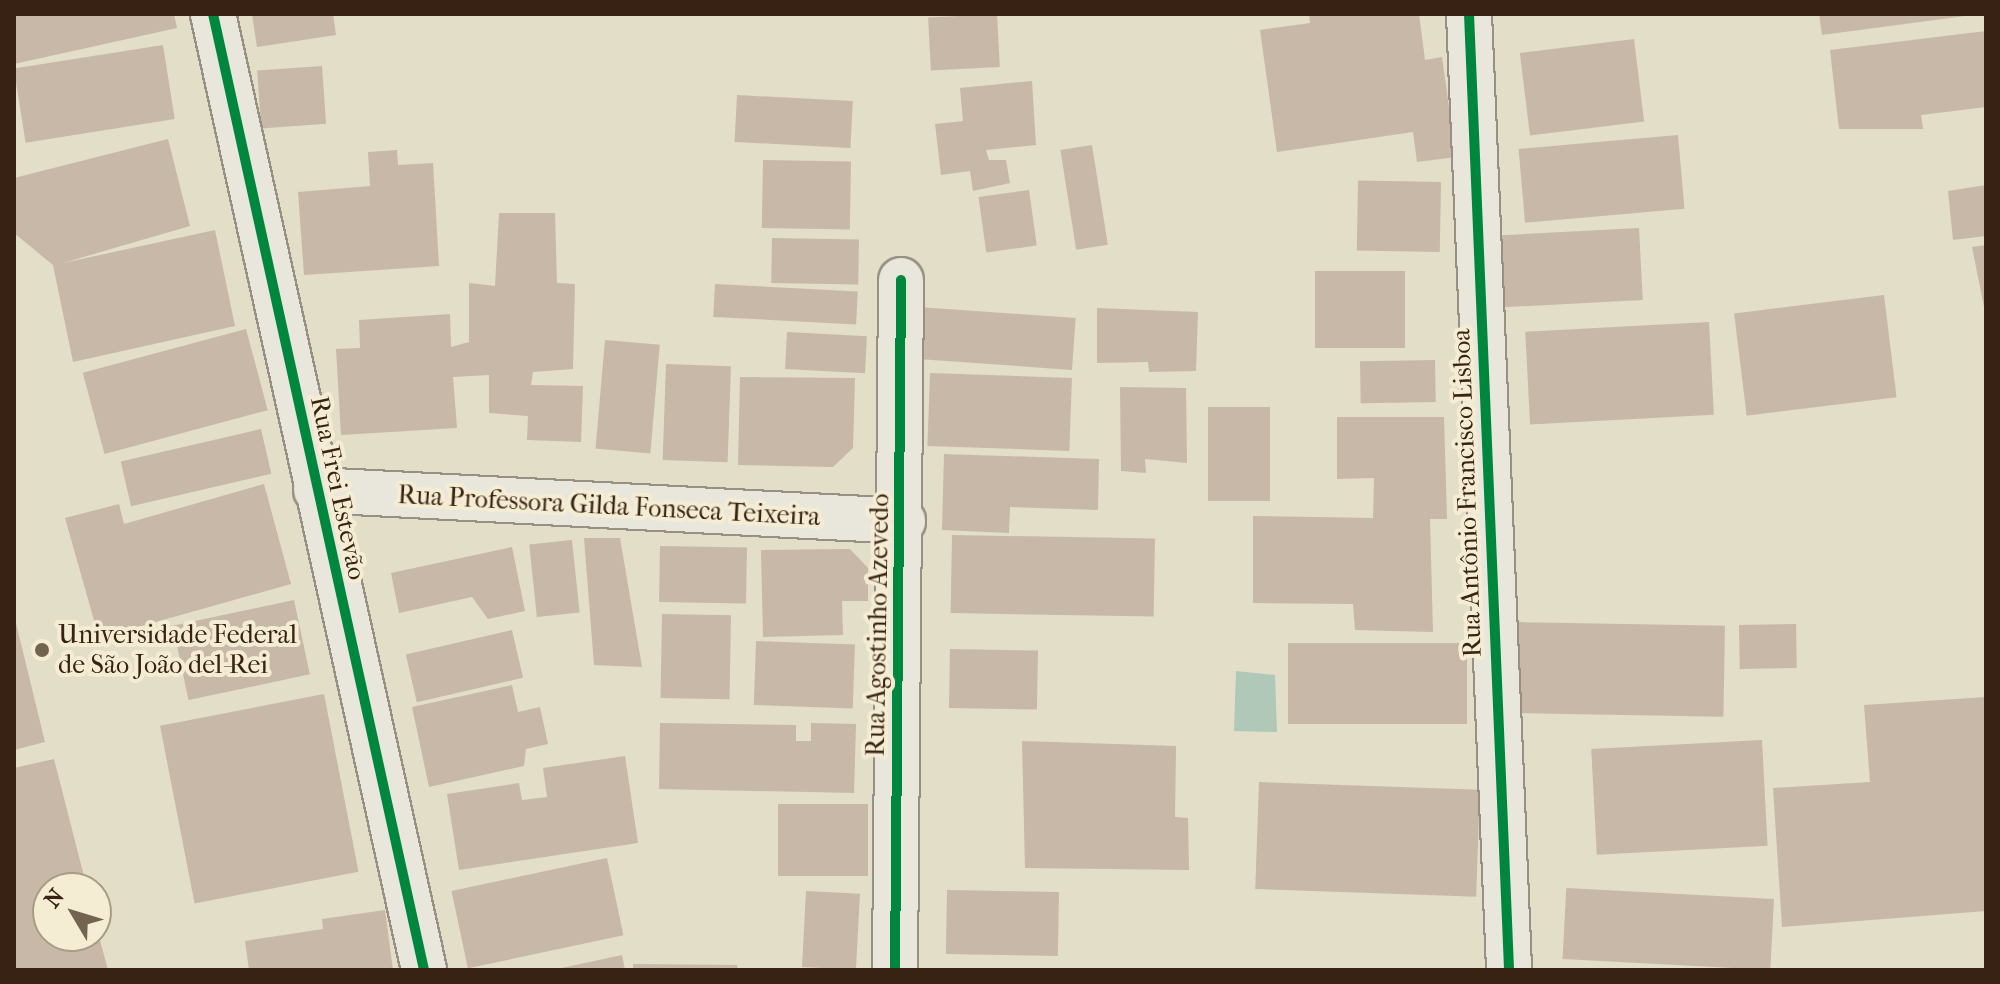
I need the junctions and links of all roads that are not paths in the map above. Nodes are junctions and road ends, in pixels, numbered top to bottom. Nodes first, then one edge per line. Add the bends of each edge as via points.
1 (213, 14) edge
2 (1469, 14) edge
3 (901, 280) dead end
4 (316, 490) junction
5 (903, 521) junction
6 (424, 970) edge
7 (895, 970) edge
8 (1509, 970) edge

1 - 4 street, Rua Frei Estevão
2 - 8 street, Rua Antônio Francisco Lisboa
3 - 5 street, Rua Agostinho Azevedo
4 - 5 street, Rua Professora Gilda Fonseca Teixeira
4 - 6 street, Rua Frei Estevão
5 - 7 street, Rua Agostinho Azevedo

